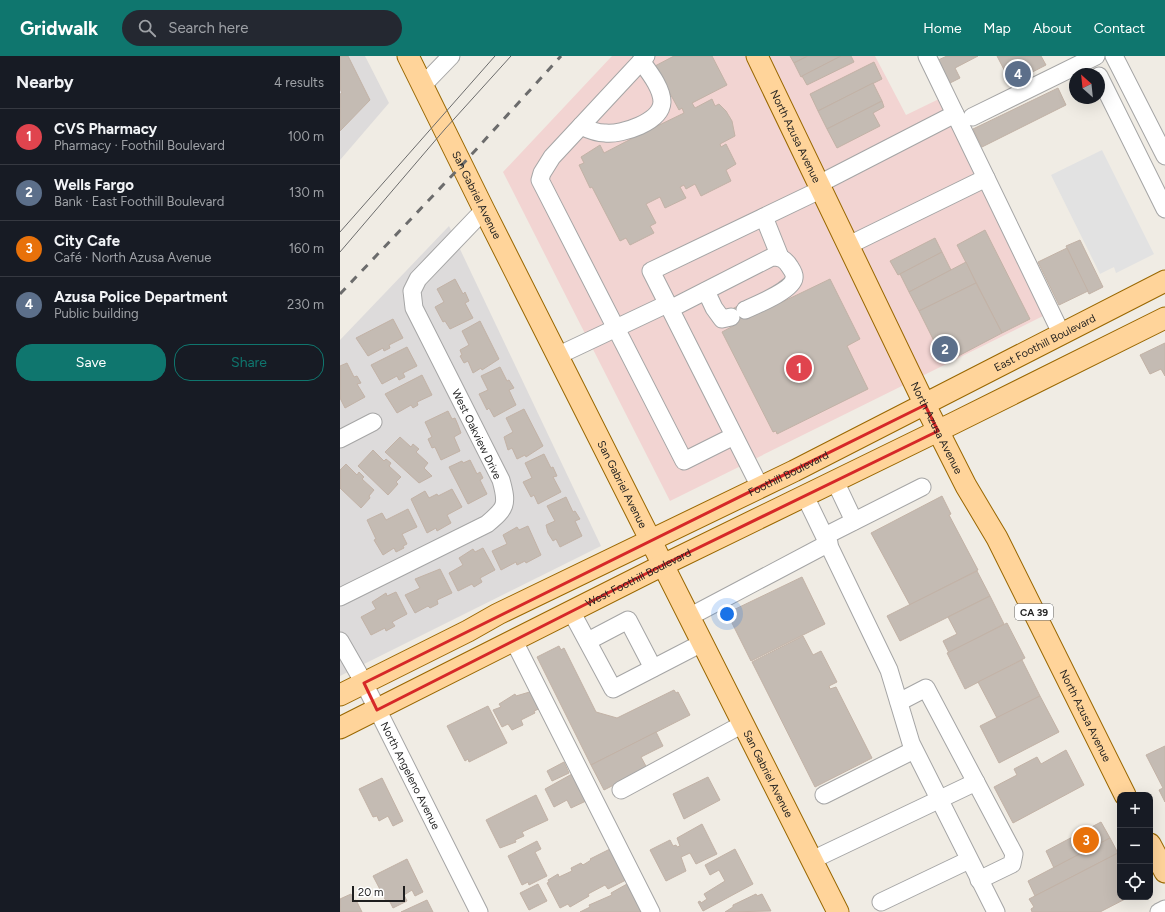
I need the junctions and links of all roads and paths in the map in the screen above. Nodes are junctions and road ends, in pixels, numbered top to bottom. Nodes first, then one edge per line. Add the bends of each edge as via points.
1 (408, 56) edge
2 (451, 56) edge
3 (757, 56) edge
4 (927, 56) edge
5 (1114, 56) edge
6 (1092, 57) edge
7 (644, 58) edge
8 (1096, 68) edge
9 (423, 85) junction
10 (1105, 87) edge
11 (955, 114) junction
12 (972, 117) dead end
13 (581, 126) junction
14 (1165, 156) edge
15 (986, 178) junction
16 (820, 186) junction
17 (1165, 209) edge
18 (484, 210) junction
19 (764, 217) junction
20 (848, 245) junction
21 (780, 257) junction
22 (1165, 281) edge
23 (706, 290) junction
24 (668, 306) junction
25 (1165, 318) edge
26 (616, 327) junction
27 (1061, 333) junction
28 (557, 356) junction
29 (925, 405) junction
30 (373, 422) dead end
31 (938, 431) junction
32 (734, 436) junction
33 (340, 439) edge
34 (835, 481) junction
35 (760, 487) junction
36 (922, 487) dead end
37 (806, 496) junction
38 (854, 521) junction
39 (650, 539) junction
40 (827, 539) junction
41 (663, 565) junction
42 (340, 597) edge
43 (572, 611) junction
44 (689, 617) junction
45 (340, 641) edge
46 (514, 641) junction
47 (588, 641) junction
48 (702, 643) junction
49 (653, 668) junction
50 (364, 683) junction
51 (340, 695) edge
52 (898, 702) junction
53 (377, 710) junction
54 (743, 724) junction
55 (340, 728) edge
56 (914, 750) junction
57 (976, 782) junction
58 (621, 790) dead end
59 (1124, 792) edge
60 (824, 795) dead end
61 (939, 799) junction
62 (1153, 850) edge
63 (812, 860) junction
64 (969, 860) junction
65 (1165, 872) edge
66 (979, 880) junction
67 (881, 902) dead end
68 (1165, 909) edge
69 (991, 911) edge
70 (479, 912) edge
71 (651, 912) edge
72 (838, 912) edge
73 (1159, 912) edge

1 - 9 main road, San Gabriel Avenue
2 - 9 street
3 - 16 main road, North Azusa Avenue / CA 39
4 - 11 street
5 - 14 street
6 - 8 street
6 - 12 street
7 - 13 street
7 - 13 street via 662,100 661,110 655,117 622,131 607,134
9 - 18 main road, San Gabriel Avenue
10 - 17 street
11 - 15 street
11 - 16 street
13 - 26 street via 552,157 540,180
15 - 20 street
15 - 27 street
16 - 19 street
16 - 20 main road, North Azusa Avenue / CA 39
18 - 28 main road, San Gabriel Avenue
18 - 42 street, West Oakview Drive via 418,279 412,291 414,308 501,480 505,496 502,512 487,524
19 - 21 street
19 - 24 street via 651,271
20 - 29 main road, North Azusa Avenue / CA 39
21 - 23 street via 772,257
21 - 23 street via 786,261 794,275 789,287 738,314 722,319
22 - 27 main road, East Foothill Boulevard
23 - 24 street
24 - 26 street
24 - 32 street
25 - 31 main road
26 - 28 street
26 - 32 street via 684,461
27 - 29 main road, East Foothill Boulevard
28 - 39 main road, San Gabriel Avenue
29 - 31 main road, North Azusa Avenue / CA 39
29 - 35 main road, Foothill Boulevard
30 - 33 street
31 - 34 main road, West Foothill Boulevard
31 - 59 main road, North Azusa Avenue / CA 39 via 966,486 997,538
32 - 35 street
34 - 37 main road, West Foothill Boulevard
34 - 38 street
35 - 39 main road, Foothill Boulevard
36 - 38 street
37 - 40 street
37 - 41 main road, West Foothill Boulevard
38 - 40 street
39 - 41 main road, San Gabriel Avenue
39 - 50 main road
40 - 44 street
40 - 52 street via 889,670
41 - 43 main road, West Foothill Boulevard
41 - 44 main road, San Gabriel Avenue
43 - 46 main road, West Foothill Boulevard
43 - 47 street
44 - 48 main road, San Gabriel Avenue
45 - 50 street, North Angeleno Avenue
46 - 53 main road, West Foothill Boulevard
46 - 71 street
47 - 49 street via 613,689
47 - 49 street via 628,620
48 - 49 street
48 - 54 main road, San Gabriel Avenue
50 - 51 main road
50 - 53 street, North Angeleno Avenue
52 - 56 street
52 - 57 street via 926,688
53 - 55 main road, West Foothill Boulevard
53 - 70 street, North Angeleno Avenue
54 - 58 street
54 - 63 main road, San Gabriel Avenue
56 - 60 street
56 - 61 street
57 - 61 street
57 - 66 street via 1014,854 1012,864
61 - 63 street
61 - 64 street
62 - 65 main road
63 - 72 main road, San Gabriel Avenue
64 - 66 street
64 - 67 street
66 - 69 street
68 - 73 street

